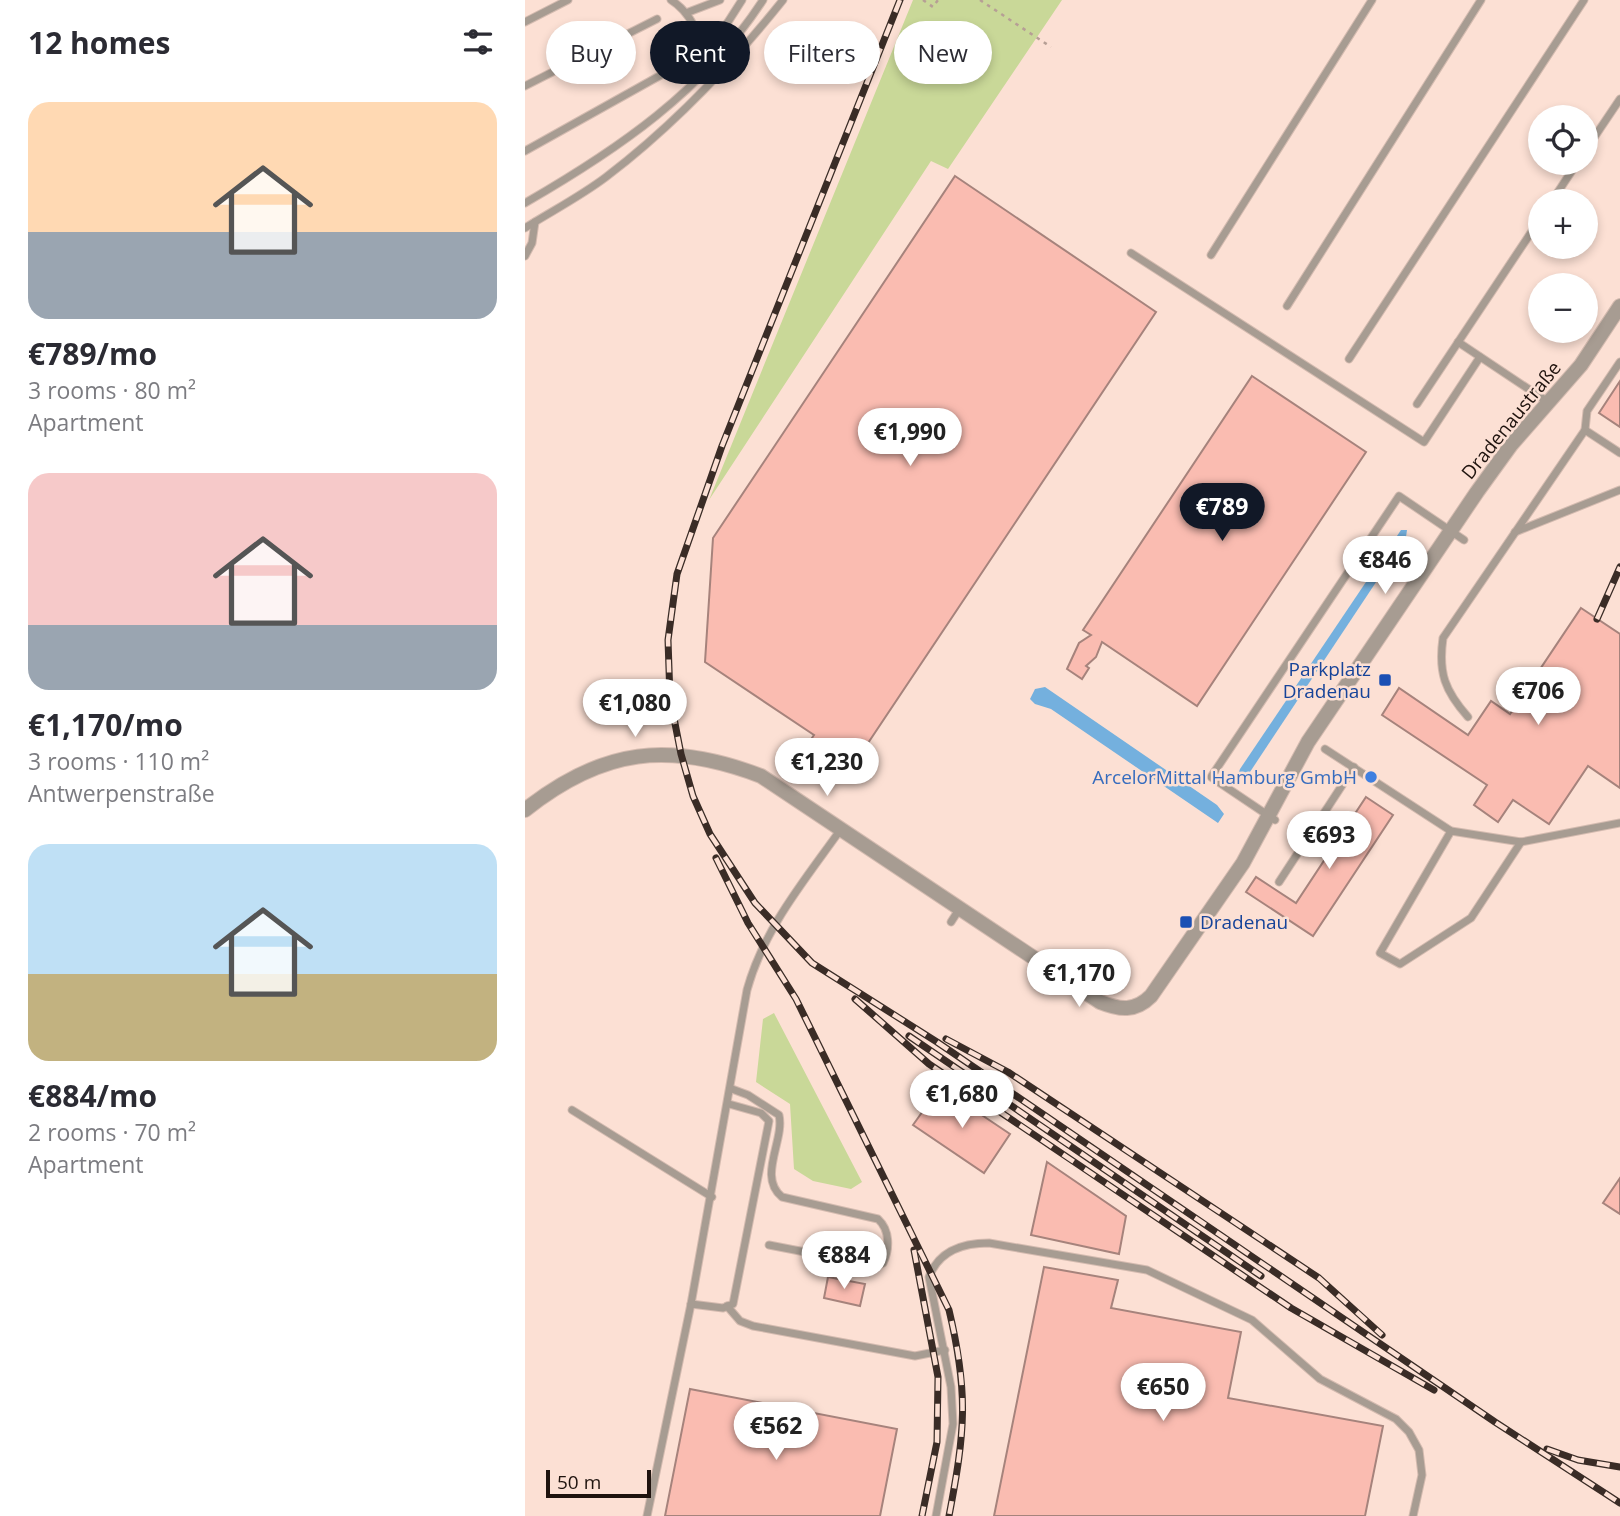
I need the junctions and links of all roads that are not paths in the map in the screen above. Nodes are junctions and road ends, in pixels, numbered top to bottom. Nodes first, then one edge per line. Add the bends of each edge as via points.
1 (568, 0) edge
2 (671, 0) edge
3 (720, 0) edge
4 (742, 0) edge
5 (763, 0) edge
6 (783, 0) edge
7 (1372, 0) edge
8 (1481, 0) edge
9 (1584, 0) edge
10 (687, 13) junction
11 (657, 19) dead end
12 (691, 21) edge
13 (729, 21) edge
14 (749, 21) edge
15 (525, 22) edge
16 (650, 81) edge
17 (691, 84) edge
18 (525, 86) edge
19 (1620, 99) edge
20 (1598, 132) edge
21 (525, 151) edge
22 (525, 203) edge
23 (535, 222) junction
24 (525, 228) edge
25 (1528, 237) edge
26 (1131, 253) dead end
27 (1210, 255) dead end
28 (525, 256) edge
29 (1287, 306) dead end
30 (1620, 306) edge
31 (1458, 342) junction
32 (1480, 357) junction
33 (1349, 359) dead end
34 (1620, 362) edge
35 (1417, 404) dead end
36 (1551, 404) junction
37 (1585, 430) junction
38 (1620, 453) edge
39 (1620, 490) edge
40 (1450, 531) junction
41 (1515, 533) junction
42 (1464, 540) dead end
43 (1468, 718) dead end
44 (1325, 749) dead end
45 (1354, 767) junction
46 (525, 810) edge
47 (1271, 818) junction
48 (1620, 823) edge
49 (841, 828) junction
50 (1451, 831) junction
51 (1521, 842) junction
52 (1279, 882) dead end
53 (960, 908) junction
54 (951, 922) dead end
55 (732, 1089) junction
56 (729, 1104) junction
57 (572, 1110) dead end
58 (712, 1197) junction
59 (769, 1245) dead end
60 (691, 1304) junction
61 (727, 1306) junction
62 (945, 1350) junction
63 (647, 1516) edge
64 (936, 1516) edge
65 (1413, 1516) edge

1 - 15 lane
2 - 10 lane
3 - 10 lane
4 - 13 lane
5 - 14 lane
6 - 23 lane via 732,63 657,133 607,176
7 - 27 lane
8 - 29 lane
9 - 33 lane
10 - 12 lane
11 - 18 lane
16 - 21 lane
17 - 22 lane via 619,146
19 - 20 lane
23 - 24 lane
23 - 28 lane
25 - 31 lane
26 - 32 lane via 1424,442
30 - 36 street, Dradenaustraße
31 - 32 lane
31 - 35 lane
32 - 36 lane
34 - 37 lane via 1587,411
36 - 40 street, Dradenaustraße via 1511,444
37 - 38 lane
37 - 41 lane
39 - 41 lane
40 - 42 lane
40 - 47 street, Dradenaustraße via 1308,742
40 - 47 lane via 1399,496 1211,778
41 - 43 lane via 1443,638 1440,661 1444,681
44 - 45 lane
45 - 50 lane
45 - 52 lane
46 - 49 street via 581,773 613,761 685,755 761,776
47 - 53 street, Dradenaustraße via 1163,981 1145,1002 1130,1009 1100,1002
48 - 51 lane
49 - 53 street
49 - 55 lane via 774,924 757,957 747,990
50 - 51 lane
50 - 51 lane via 1380,953 1399,964 1471,918
53 - 54 lane
55 - 56 lane
55 - 59 lane via 779,1115 772,1175 776,1192 878,1219 889,1249 877,1266
56 - 58 lane
56 - 61 lane via 761,1113 769,1121 733,1304
57 - 58 lane
58 - 60 lane
60 - 61 lane
60 - 63 lane
61 - 62 lane via 740,1321 753,1326 915,1356
62 - 64 lane via 953,1424
62 - 65 lane via 929,1277 951,1249 968,1243 1016,1245 1147,1270 1252,1320 1320,1379 1396,1419 1419,1450 1422,1475

